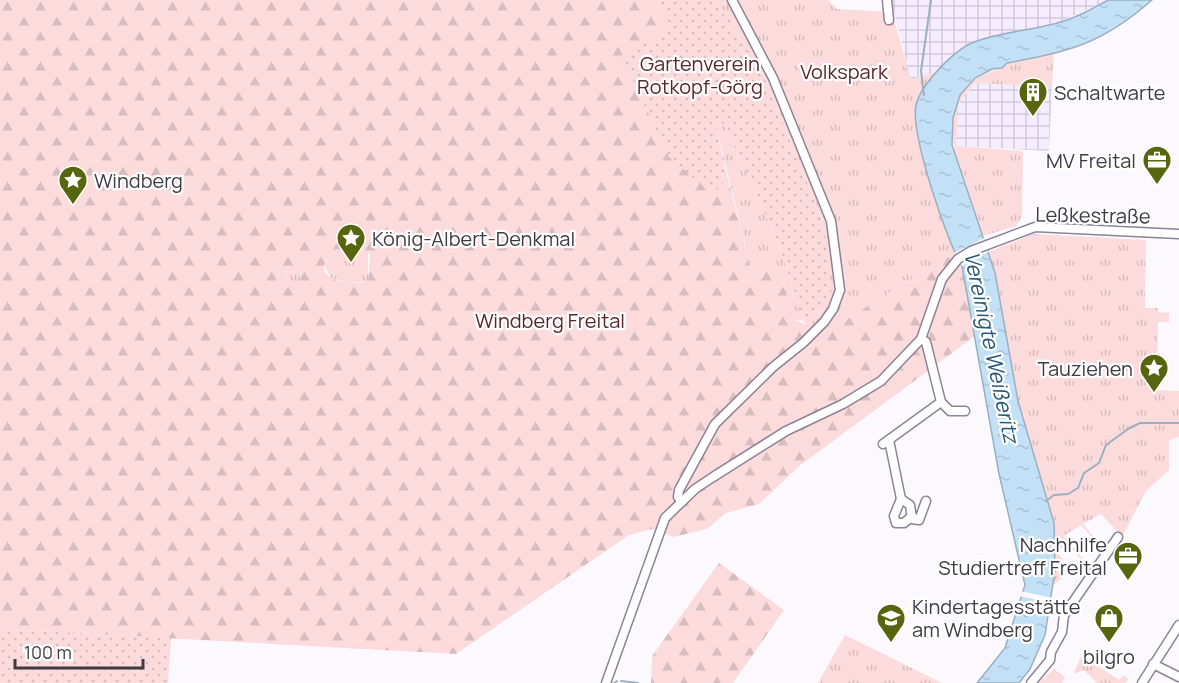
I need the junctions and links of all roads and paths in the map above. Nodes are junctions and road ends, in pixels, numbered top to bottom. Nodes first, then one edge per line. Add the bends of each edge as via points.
1 (732, 0) edge
2 (887, 0) edge
3 (889, 20) dead end
4 (1179, 234) edge
5 (921, 339) junction
6 (941, 402) junction
7 (965, 411) dead end
8 (901, 499) junction
9 (682, 501) junction
10 (926, 501) dead end
11 (912, 516) junction
12 (1118, 537) dead end
13 (1179, 625) edge
14 (1153, 664) junction
15 (1179, 677) edge
16 (606, 683) edge
17 (1031, 683) edge
18 (1142, 683) edge

1 - 9 street via 773,78 831,221 840,290 824,322 715,424 680,490 678,496
2 - 3 street
4 - 5 street, Leßkestraße via 1035,227 986,245 958,260 942,279
5 - 6 street via 926,342
5 - 9 street, Leßkestraße via 881,381 786,431
6 - 7 street via 950,411
6 - 8 street via 886,442
8 - 11 street via 910,505
8 - 11 street via 894,516 896,523 904,523
9 - 16 street via 665,518
10 - 11 street via 919,520
12 - 17 street via 1064,615 1062,632 1050,660
13 - 14 street
14 - 15 street
14 - 18 street

